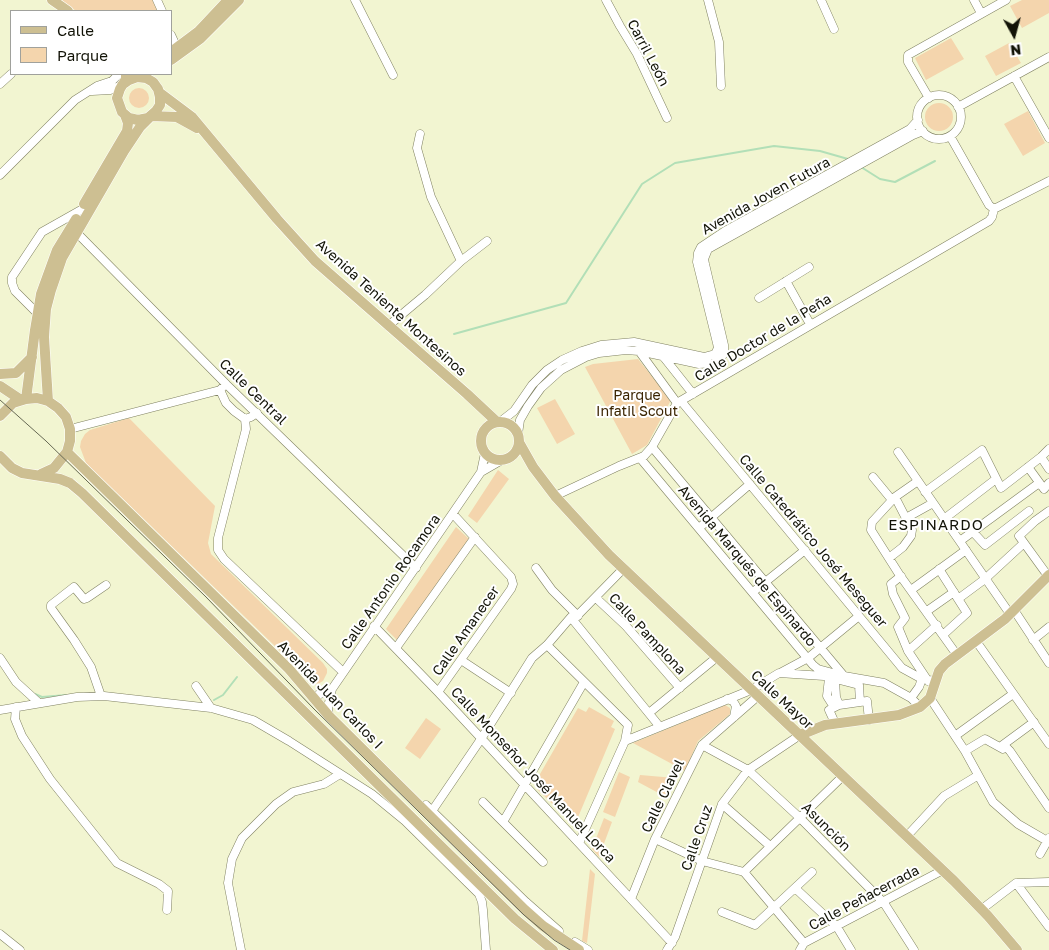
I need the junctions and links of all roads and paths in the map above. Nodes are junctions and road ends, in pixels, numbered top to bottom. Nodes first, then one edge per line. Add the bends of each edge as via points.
1 (52, 0) edge
2 (228, 0) edge
3 (239, 0) edge
4 (355, 0) edge
5 (606, 0) edge
6 (708, 0) edge
7 (821, 0) edge
8 (974, 0) edge
9 (1006, 0) edge
10 (67, 10) edge
11 (981, 13) junction
12 (834, 29) dead end
13 (174, 50) edge
14 (1049, 57) edge
15 (172, 59) edge
16 (10, 75) edge
17 (118, 75) edge
18 (126, 75) edge
19 (142, 75) edge
20 (157, 75) edge
21 (392, 75) dead end
22 (1014, 76) junction
23 (0, 84) edge
24 (122, 85) junction
25 (721, 86) dead end
26 (92, 91) junction
27 (159, 91) junction
28 (929, 98) junction
29 (958, 107) junction
30 (125, 115) junction
31 (150, 116) junction
32 (667, 118) dead end
33 (918, 120) junction
34 (922, 131) junction
35 (420, 134) dead end
36 (205, 135) junction
37 (950, 136) junction
38 (1049, 138) edge
39 (0, 175) edge
40 (1049, 180) edge
41 (994, 209) junction
42 (81, 210) junction
43 (76, 232) junction
44 (487, 241) dead end
45 (460, 261) junction
46 (809, 267) dead end
47 (786, 280) junction
48 (759, 298) dead end
49 (38, 314) junction
50 (810, 324) junction
51 (388, 326) junction
52 (639, 351) junction
53 (662, 356) junction
54 (32, 357) junction
55 (0, 374) edge
56 (227, 385) junction
57 (0, 386) edge
58 (220, 390) junction
59 (693, 394) junction
60 (24, 399) junction
61 (48, 401) junction
62 (679, 402) junction
63 (482, 408) junction
64 (257, 413) junction
65 (0, 416) edge
66 (245, 419) junction
67 (498, 422) junction
68 (487, 427) junction
69 (70, 429) junction
70 (519, 439) junction
71 (652, 447) junction
72 (1048, 450) edge
73 (67, 452) junction
74 (898, 452) dead end
75 (484, 453) junction
76 (0, 456) edge
77 (512, 457) junction
78 (1040, 457) junction
79 (640, 458) junction
80 (500, 461) junction
81 (533, 467) junction
82 (1028, 467) junction
83 (12, 468) junction
84 (0, 469) edge
85 (1049, 469) edge
86 (481, 472) junction
87 (40, 475) junction
88 (873, 476) dead end
89 (996, 479) junction
90 (918, 481) junction
91 (750, 484) junction
92 (1038, 484) junction
93 (1049, 484) edge
94 (925, 492) junction
95 (555, 496) junction
96 (1020, 496) junction
97 (893, 498) junction
98 (933, 503) junction
99 (1029, 511) junction
100 (1049, 512) edge
101 (453, 514) junction
102 (711, 518) junction
103 (906, 518) junction
104 (944, 519) junction
105 (1035, 521) junction
106 (699, 528) junction
107 (973, 532) junction
108 (475, 537) junction
109 (960, 541) junction
110 (1024, 543) junction
111 (805, 550) junction
112 (966, 550) junction
113 (889, 558) junction
114 (416, 568) junction
115 (536, 568) dead end
116 (624, 569) junction
117 (939, 569) junction
118 (901, 576) junction
119 (1048, 576) edge
120 (985, 579) junction
121 (766, 582) junction
122 (106, 585) dead end
123 (911, 590) junction
124 (753, 592) junction
125 (956, 596) junction
126 (596, 598) junction
127 (927, 611) junction
128 (1012, 612) junction
129 (859, 616) junction
130 (575, 618) junction
131 (937, 625) junction
132 (374, 626) junction
133 (1049, 627) edge
134 (944, 634) junction
135 (1033, 640) junction
136 (976, 641) junction
137 (547, 645) junction
138 (396, 648) junction
139 (820, 648) junction
140 (908, 651) junction
141 (957, 655) junction
142 (717, 657) junction
143 (0, 658) edge
144 (808, 658) junction
145 (461, 660) junction
146 (1049, 663) edge
147 (344, 672) junction
148 (779, 674) junction
149 (844, 676) junction
150 (832, 679) junction
151 (928, 680) junction
152 (584, 682) junction
153 (196, 686) dead end
154 (680, 688) junction
155 (332, 689) junction
156 (438, 692) junction
157 (511, 693) junction
158 (755, 693) junction
159 (1013, 694) junction
160 (101, 696) junction
161 (911, 698) junction
162 (930, 698) junction
163 (727, 699) junction
164 (860, 702) junction
165 (39, 703) junction
166 (323, 706) junction
167 (836, 706) junction
168 (16, 707) junction
169 (920, 707) junction
170 (211, 708) junction
171 (0, 710) edge
172 (650, 713) junction
173 (734, 717) junction
174 (869, 720) junction
175 (1034, 722) junction
176 (835, 723) junction
177 (628, 725) junction
178 (660, 726) junction
179 (638, 735) junction
180 (800, 735) junction
181 (955, 736) junction
182 (482, 739) junction
183 (625, 741) junction
184 (1049, 744) edge
185 (702, 745) junction
186 (1000, 747) junction
187 (965, 751) junction
188 (748, 770) junction
189 (340, 774) junction
190 (842, 776) junction
191 (977, 776) junction
192 (525, 785) junction
193 (483, 802) dead end
194 (722, 804) junction
195 (1049, 808) edge
196 (432, 811) junction
197 (800, 818) junction
198 (503, 822) junction
199 (907, 836) junction
200 (655, 839) junction
201 (1048, 840) edge
202 (579, 843) junction
203 (770, 846) junction
204 (1040, 854) dead end
205 (702, 860) junction
206 (543, 862) dead end
207 (943, 870) junction
208 (744, 872) junction
209 (812, 872) dead end
210 (1049, 882) edge
211 (1016, 883) junction
212 (795, 888) junction
213 (631, 899) junction
214 (884, 903) junction
215 (775, 907) junction
216 (982, 909) junction
217 (166, 910) dead end
218 (722, 912) dead end
219 (837, 927) junction
220 (1049, 927) edge
221 (0, 934) edge
222 (802, 947) edge
223 (668, 948) edge
224 (20, 950) edge
225 (241, 950) edge
226 (486, 950) edge
227 (553, 950) edge
228 (579, 950) edge
229 (588, 950) edge
230 (852, 950) edge
231 (914, 950) edge
232 (1017, 950) edge

1 - 10 main road
2 - 13 main road via 199,31
3 - 15 main road via 200,39
4 - 21 street
5 - 32 street, Carril León via 637,54
6 - 25 street via 719,42
7 - 12 street
8 - 11 street
9 - 11 street
11 - 28 street via 908,55 908,62
14 - 22 street
16 - 23 street
17 - 26 street
18 - 24 main road
19 - 24 main road
19 - 27 main road
20 - 27 main road
22 - 29 street
22 - 38 street
24 - 26 street via 110,90
24 - 30 main road via 118,98
26 - 39 street via 75,100
27 - 31 main road via 160,104
27 - 36 main road, Avenida Teniente Montesinos via 188,113
28 - 29 street via 946,96
28 - 33 street via 922,104
29 - 37 street via 961,120
30 - 31 main road via 138,120
30 - 42 main road via 127,131
31 - 36 main road, Avenida Teniente Montesinos via 177,117
31 - 43 main road via 140,127
33 - 34 street
33 - 67 street, Avenida Joven Futura via 910,129 701,247 697,260 718,348 715,354 704,358 634,342 582,350 547,370 514,411
34 - 37 street via 934,138
34 - 53 street, Avenida Joven Futura via 708,250 704,259 724,354 714,364
35 - 45 street via 417,148 431,197
36 - 51 main road, Avenida Teniente Montesinos via 315,262
37 - 41 street
40 - 41 street
41 - 50 street, Calle Doctor de la Peña via 989,221
42 - 49 main road via 57,250
42 - 49 street via 42,232 12,277 15,291
43 - 56 street, Calle Central
43 - 61 main road via 62,258 46,310 44,337
44 - 45 street
45 - 51 street
46 - 47 street
47 - 48 street
47 - 50 street
49 - 54 main road
50 - 59 street, Calle Doctor de la Peña
51 - 63 main road, Avenida Teniente Montesinos
52 - 53 street, Avenida Joven Futura
52 - 62 street
52 - 70 street, Avenida Joven Futura via 599,353 561,370 541,388 528,406 520,420
53 - 59 street
54 - 55 main road via 16,373
54 - 60 main road
56 - 58 street
56 - 64 street, Calle Central
57 - 60 main road
58 - 66 street via 226,403
58 - 69 street
59 - 62 street, Calle Doctor de la Peña
60 - 61 main road
60 - 65 main road
61 - 69 main road via 66,417
62 - 71 street
62 - 91 street, Calle Catedrático José Meseguer
63 - 67 main road, Avenida Teniente Montesinos
63 - 68 main road
64 - 66 street
64 - 114 street, Calle Central
66 - 147 street via 246,429 218,538 218,550
67 - 68 main road
67 - 70 main road via 509,424
68 - 75 main road via 481,440
69 - 73 main road
70 - 77 main road
70 - 81 main road, Calle Mayor
71 - 79 street
71 - 102 street, Avenida Marqués de Espinardo
72 - 78 street
73 - 87 main road via 54,468
73 - 166 main road, Avenida Juan Carlos I
74 - 90 street
75 - 80 main road
75 - 86 street, Calle Antonio Rocamora
76 - 83 main road
77 - 80 main road
77 - 81 main road, Calle Mayor
78 - 82 street
78 - 85 street
79 - 95 street
79 - 106 street, Avenida Marqués de Espinardo
80 - 86 street, Calle Antonio Rocamora
81 - 95 main road, Calle Mayor
82 - 89 street via 1001,488
82 - 92 street
83 - 84 main road
83 - 87 main road, Avenida Juan Carlos I
86 - 101 street, Calle Antonio Rocamora
87 - 227 main road, Avenida Juan Carlos I via 65,480 82,494 515,919
88 - 97 street
89 - 94 street via 982,450
89 - 104 street
90 - 94 street
90 - 97 street
91 - 102 street
91 - 111 street, Calle Catedrático José Meseguer
92 - 93 street via 1044,489
92 - 96 street
94 - 98 street
95 - 116 main road, Calle Mayor
96 - 99 street
96 - 107 street
97 - 103 street
97 - 113 street via 872,522 871,530
98 - 103 street
98 - 104 street
99 - 105 street
99 - 107 street via 985,545
100 - 105 street
101 - 108 street
101 - 114 street, Calle Antonio Rocamora
102 - 106 street
102 - 121 street, Avenida Marqués de Espinardo
103 - 113 street via 912,530 911,536
104 - 109 street
105 - 110 street via 1019,536
106 - 124 street, Avenida Marqués de Espinardo
107 - 109 street
108 - 138 street
108 - 145 street, Calle Amanecer via 511,577 513,584
109 - 112 street
110 - 119 street
110 - 120 street
111 - 121 street
111 - 129 street, Calle Catedrático José Meseguer
112 - 117 street
112 - 120 street
113 - 118 street
114 - 132 street, Calle Antonio Rocamora
115 - 130 street
116 - 126 street
116 - 142 main road, Calle Mayor
117 - 123 street
117 - 125 street
118 - 123 street
118 - 140 street via 891,584 905,618 898,627
119 - 128 main road
120 - 125 street
120 - 128 street
121 - 124 street
121 - 139 street, Avenida Marqués de Espinardo
122 - 160 street via 87,598 74,587 51,605 91,667
123 - 127 street
124 - 144 street, Avenida Marqués de Espinardo
125 - 127 street
125 - 134 street via 967,613
126 - 130 street
126 - 154 street, Calle Pamplona via 626,626
127 - 131 street
128 - 135 street
128 - 136 main road
129 - 139 street
129 - 151 street, Calle Catedrático José Meseguer via 902,668
130 - 137 street via 571,617
130 - 172 street
131 - 134 street
131 - 140 street
132 - 138 street, Calle Monseñor José Manuel Lorca
132 - 147 street, Calle Antonio Rocamora
133 - 135 street
134 - 141 street
135 - 146 street
136 - 141 main road
136 - 159 street
137 - 152 street
137 - 157 street via 532,658
138 - 156 street, Calle Monseñor José Manuel Lorca
139 - 144 street
139 - 149 street, Avenida Marqués de Espinardo
140 - 151 street
141 - 151 main road
142 - 154 street
142 - 158 main road, Calle Mayor
143 - 165 street via 16,682
144 - 148 street
144 - 149 street, Avenida Marqués de Espinardo via 818,669
145 - 156 street, Calle Amanecer
145 - 157 street
147 - 155 street, Calle Antonio Rocamora
148 - 150 street
148 - 158 street
149 - 161 street, Avenida Marqués de Espinardo via 884,683
150 - 164 street via 859,685
150 - 167 street via 828,696
151 - 161 street
151 - 162 main road
152 - 177 street
152 - 192 street
153 - 170 street
154 - 172 street
155 - 166 street
155 - 166 street
156 - 182 street, Calle Monseñor José Manuel Lorca
157 - 182 street
158 - 163 street
158 - 173 street, Calle Clavel
158 - 180 main road, Calle Mayor
159 - 175 street
159 - 181 street
160 - 165 street
160 - 170 street
161 - 169 street, Avenida Marqués de Espinardo
162 - 169 main road
162 - 181 street
163 - 173 street via 736,706
163 - 178 street
164 - 167 street
164 - 174 street via 867,701
165 - 168 street
166 - 196 street
166 - 228 main road, Avenida Juan Carlos I via 525,910
167 - 176 street via 830,710
168 - 171 street
168 - 217 street via 15,719 22,736 50,779 117,863 168,891
169 - 174 main road via 899,715
170 - 189 street via 243,716 264,726
172 - 178 street
173 - 185 street, Calle Clavel
174 - 176 main road
175 - 184 street
175 - 186 street
176 - 180 main road
177 - 179 street
177 - 183 street
178 - 179 street
179 - 183 street
180 - 188 street, Calle Cruz
180 - 190 main road, Calle Mayor
181 - 187 street
182 - 192 street, Calle Monseñor José Manuel Lorca
182 - 196 street
183 - 202 street
185 - 188 street, Asunción
185 - 200 street, Calle Clavel
186 - 187 street via 985,739
186 - 195 street via 1010,750
187 - 191 street
188 - 194 street, Calle Cruz
188 - 197 street, Asunción
189 - 225 street via 324,784 293,792 242,838 232,859 228,883
189 - 226 street via 405,820 479,894
190 - 197 street
190 - 199 main road, Calle Mayor
191 - 199 street via 944,796
191 - 201 street via 993,802 1018,824
192 - 198 street
192 - 202 street, Calle Monseñor José Manuel Lorca
193 - 198 street
194 - 203 street
194 - 205 street, Calle Cruz
196 - 229 street via 543,919
197 - 203 street
197 - 214 street, Asunción
198 - 206 street
199 - 207 main road, Calle Mayor
200 - 205 street
200 - 213 street, Calle Clavel
201 - 204 street
202 - 213 street, Calle Monseñor José Manuel Lorca
203 - 208 street
205 - 208 street
205 - 223 street, Calle Cruz
207 - 214 street, Calle Peñacerrada
207 - 216 main road, Calle Mayor
208 - 215 street
209 - 212 street
210 - 211 street
211 - 216 street
211 - 220 street
212 - 215 street
212 - 219 street
213 - 223 street, Calle Monseñor José Manuel Lorca
214 - 219 street, Calle Peñacerrada
214 - 231 street, Asunción
215 - 218 street via 755,925
215 - 222 street
216 - 232 main road, Calle Mayor
219 - 222 street, Calle Peñacerrada
219 - 230 street
221 - 224 street

